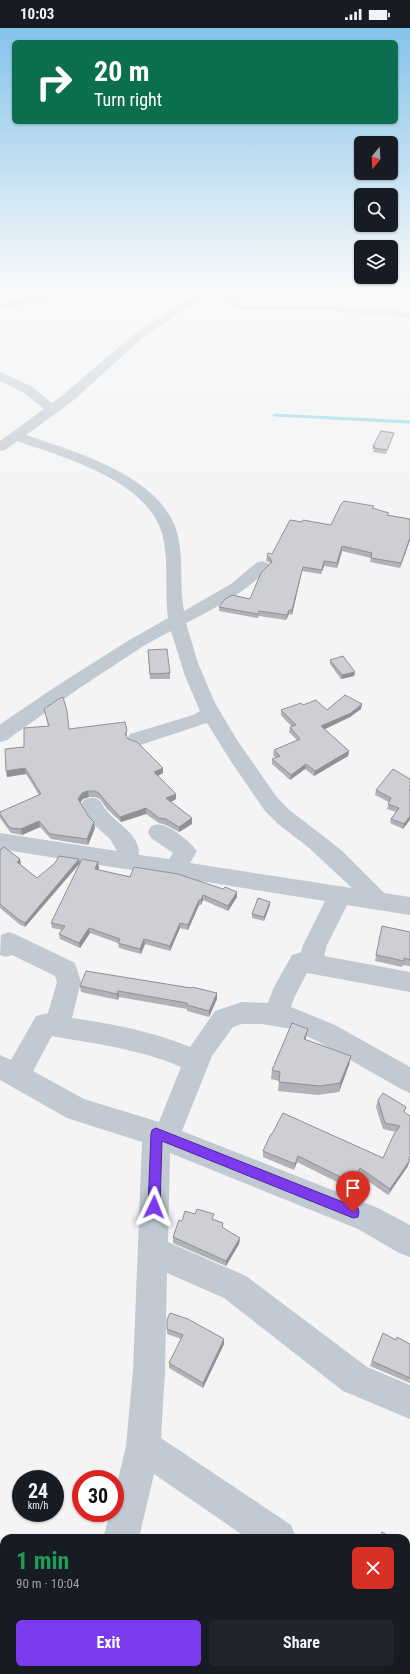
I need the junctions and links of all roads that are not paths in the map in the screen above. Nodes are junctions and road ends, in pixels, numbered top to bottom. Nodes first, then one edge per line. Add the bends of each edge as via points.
1 (101, 368) edge
2 (0, 376) edge
3 (53, 410) junction
4 (16, 436) junction
5 (0, 447) edge
6 (262, 566) dead end
7 (177, 620) junction
8 (211, 713) junction
9 (0, 736) edge
10 (137, 739) dead end
11 (91, 805) dead end
12 (159, 832) dead end
13 (0, 841) edge
14 (127, 861) junction
15 (175, 869) junction
16 (377, 900) junction
17 (336, 903) dead end
18 (410, 906) edge
19 (6, 947) dead end
20 (310, 963) junction
21 (410, 982) edge
22 (276, 1016) junction
23 (57, 1026) junction
24 (197, 1062) junction
25 (8, 1071) edge
26 (410, 1081) edge
27 (161, 1136) junction
28 (410, 1242) edge
29 (152, 1251) junction
30 (410, 1402) edge
31 (144, 1446) junction
32 (122, 1534) edge
33 (272, 1534) edge

1 - 3 street
2 - 3 street via 27,389
3 - 4 street
4 - 5 street
4 - 7 street via 66,454 107,473 141,492 154,506 165,523 173,546
6 - 7 street via 252,577 224,595
7 - 8 street via 185,650
7 - 9 street via 150,634 85,676
8 - 10 street
8 - 16 street via 263,795 276,810 345,867
11 - 14 street via 99,817 118,833 128,849
12 - 15 street via 186,851
13 - 14 street
14 - 15 street
15 - 16 street
16 - 18 street
17 - 20 street via 315,945
19 - 23 street via 9,942 66,970 69,982
20 - 21 street
20 - 22 street via 301,962 283,994
22 - 24 street via 242,1013 224,1019 201,1050
22 - 26 street via 295,1019 326,1033
23 - 24 street via 120,1037 167,1049
23 - 25 street via 44,1024
24 - 27 street
25 - 27 street via 77,1109
27 - 28 street via 368,1218
27 - 29 street
29 - 30 street via 235,1287 355,1379
29 - 31 street
31 - 32 street
31 - 33 street

